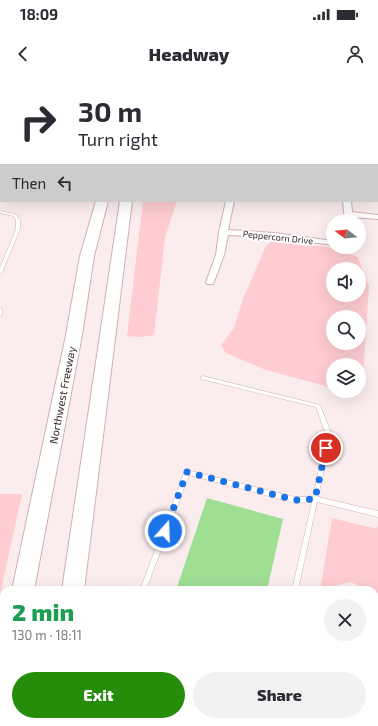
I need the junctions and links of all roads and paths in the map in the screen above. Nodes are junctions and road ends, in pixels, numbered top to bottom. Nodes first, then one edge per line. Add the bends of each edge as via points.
1 (90, 202) edge
2 (102, 202) edge
3 (126, 202) edge
4 (230, 202) edge
5 (347, 202) edge
6 (0, 212) edge
7 (349, 214) edge
8 (378, 216) edge
9 (366, 217) edge
10 (223, 232) junction
11 (326, 242) edge
12 (87, 256) junction
13 (0, 274) edge
14 (210, 282) dead end
15 (0, 309) edge
16 (0, 315) edge
17 (203, 378) dead end
18 (315, 499) junction
19 (378, 514) edge
20 (24, 586) edge
21 (74, 586) edge
22 (144, 586) edge
23 (296, 586) edge

1 - 12 highway
2 - 12 highway, Northwest Freeway
3 - 21 highway
4 - 10 street
5 - 7 street
6 - 13 lane via 14,215 18,220 18,229
8 - 9 street
10 - 11 street, Peppercorn Drive
10 - 14 street via 220,255
12 - 20 highway, Northwest Freeway via 74,335
15 - 16 lane
17 - 18 lane via 318,406 329,435
18 - 19 lane
18 - 22 lane via 295,500 187,472
18 - 23 lane

